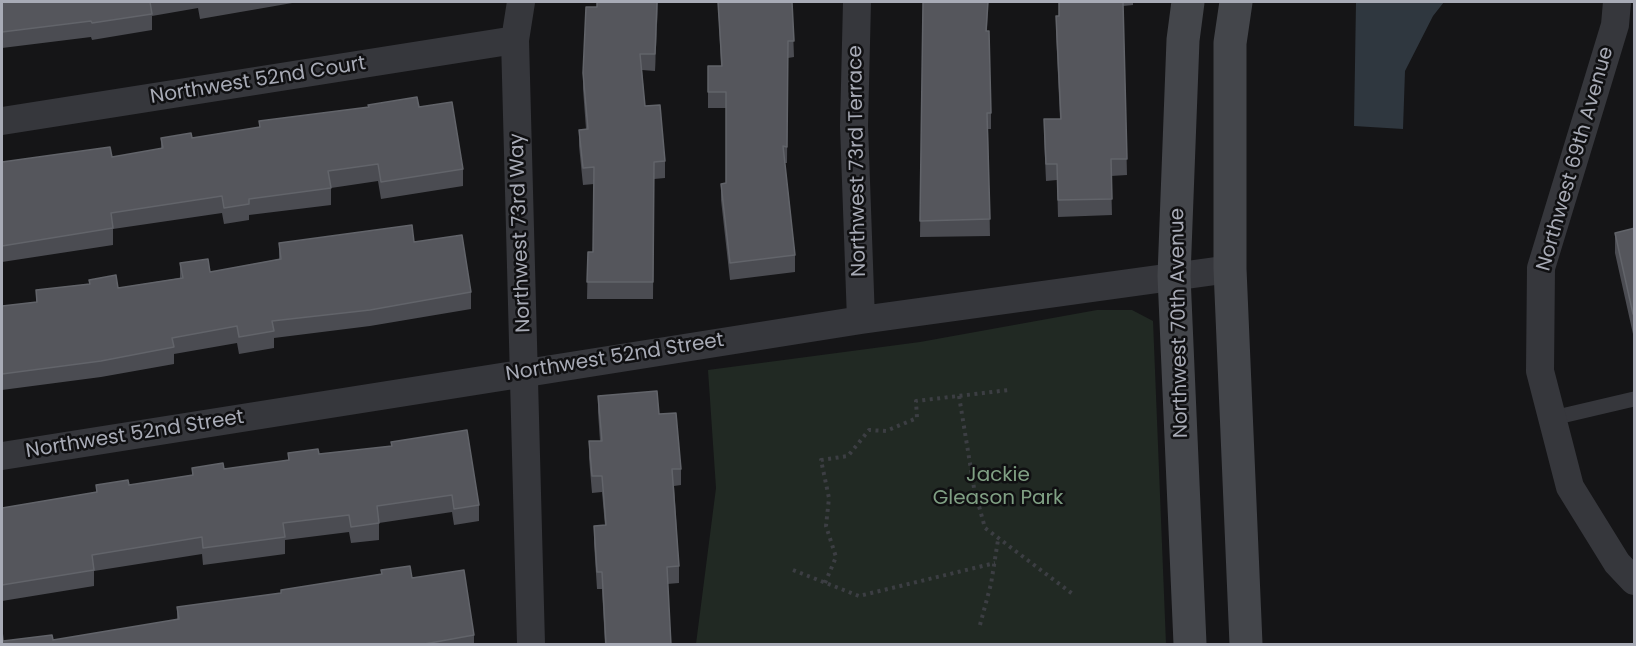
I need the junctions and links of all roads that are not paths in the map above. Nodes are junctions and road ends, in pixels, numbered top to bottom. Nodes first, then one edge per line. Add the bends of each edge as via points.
1 (521, 2) edge
2 (857, 2) edge
3 (1188, 2) edge
4 (1236, 2) edge
5 (1617, 2) edge
6 (515, 40) junction
7 (2, 121) edge
8 (1230, 269) junction
9 (1174, 276) junction
10 (861, 320) junction
11 (525, 373) junction
12 (1635, 399) edge
13 (1552, 418) junction
14 (2, 456) edge
15 (1635, 580) edge
16 (531, 645) edge
17 (1190, 645) edge
18 (1246, 645) edge

1 - 6 street, Northwest 73rd Way
2 - 10 street, Northwest 73rd Terrace via 854,126
3 - 9 street, Northwest 70th Avenue
4 - 8 street via 1230,43
5 - 13 street, Northwest 69th Avenue via 1615,25 1541,268 1540,371
6 - 7 street, Northwest 52nd Court
6 - 11 street, Northwest 73rd Way
8 - 9 street, Northwest 52nd Street
8 - 18 street
9 - 10 street, Northwest 52nd Street
9 - 17 street, Northwest 70th Avenue
10 - 11 street, Northwest 52nd Street
11 - 14 street, Northwest 52nd Street
11 - 16 street, Northwest 73rd Way
12 - 13 lane
13 - 15 street, Northwest 69th Avenue via 1570,487 1617,563

